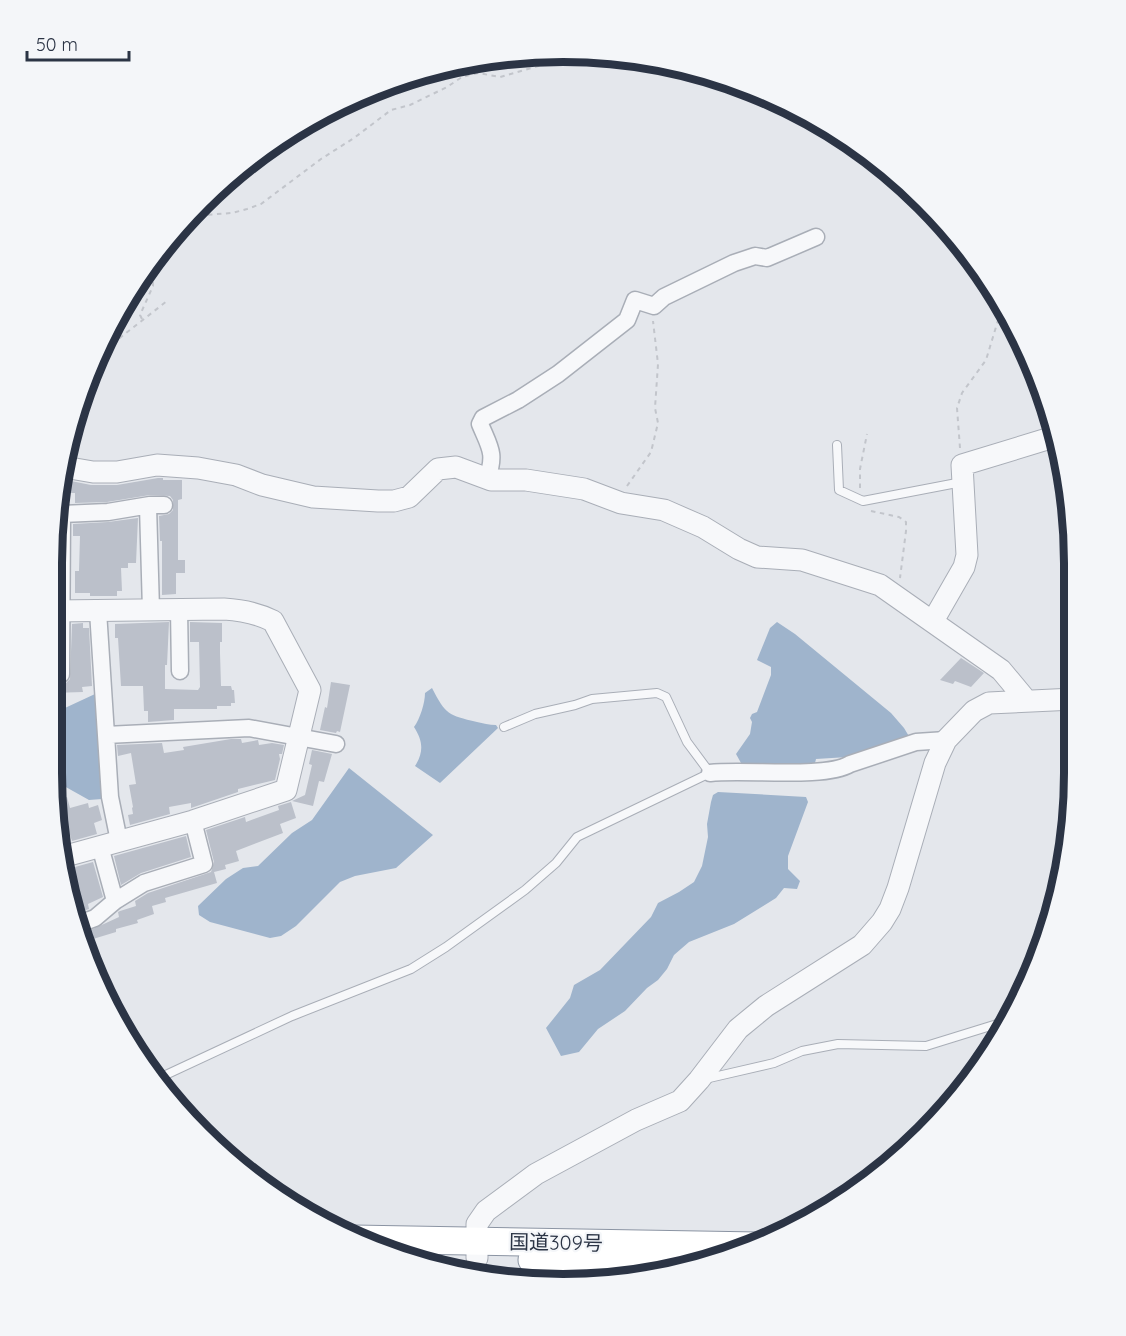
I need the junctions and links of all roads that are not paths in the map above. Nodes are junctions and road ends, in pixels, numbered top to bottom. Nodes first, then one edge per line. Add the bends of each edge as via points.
1 (816, 237) dead end
2 (1049, 439) edge
3 (837, 445) dead end
4 (71, 468) edge
5 (962, 473) junction
6 (487, 479) junction
7 (65, 514) edge
8 (179, 609) junction
9 (151, 610) junction
10 (62, 611) edge
11 (98, 611) junction
12 (933, 621) junction
13 (180, 670) dead end
14 (1064, 699) edge
15 (1026, 700) junction
16 (504, 727) dead end
17 (106, 735) junction
18 (299, 737) junction
19 (946, 740) junction
20 (336, 744) dead end
21 (710, 772) junction
22 (193, 821) junction
23 (110, 843) junction
24 (69, 855) edge
25 (115, 901) junction
26 (84, 922) edge
27 (997, 1024) edge
28 (164, 1076) edge
29 (699, 1080) junction
30 (385, 1242) edge
31 (728, 1246) edge
32 (476, 1249) junction
33 (428, 1256) edge
34 (671, 1262) edge

1 - 6 street via 767,258 755,256 734,263 664,297 654,306 635,300 627,320 558,374 483,418 480,424 492,454
2 - 5 street
3 - 5 lane via 839,490 863,501
4 - 6 street via 117,472 157,465 198,468 313,497 378,501 409,497 438,469 456,467
5 - 12 street via 967,555
6 - 12 street via 548,482 584,489 621,503 664,510 757,556 802,560 880,585
7 - 9 street via 156,506
8 - 9 street
8 - 13 street
8 - 18 street via 243,610 273,621 310,690
9 - 11 street
10 - 11 street
11 - 17 street
12 - 15 street via 1001,670
14 - 15 street
15 - 19 street via 989,703 974,711
16 - 21 lane via 592,699 657,693 666,697 687,742
17 - 18 street via 249,729
17 - 23 street
18 - 20 street
18 - 22 street via 286,790
19 - 21 street via 916,742 842,769
19 - 29 street via 898,888 882,922 862,945 766,1006 738,1029
21 - 28 lane via 577,837 556,863 525,890 411,969 292,1016
22 - 23 street
22 - 25 street via 204,864 144,882
23 - 24 street
23 - 25 street
25 - 26 street
27 - 29 lane via 926,1046 838,1044
29 - 32 street via 680,1101 526,1180 486,1211 477,1224
30 - 32 highway, 国道309号
31 - 32 highway, 国道309号
32 - 33 highway, 国道309号
32 - 34 highway, 国道309号

